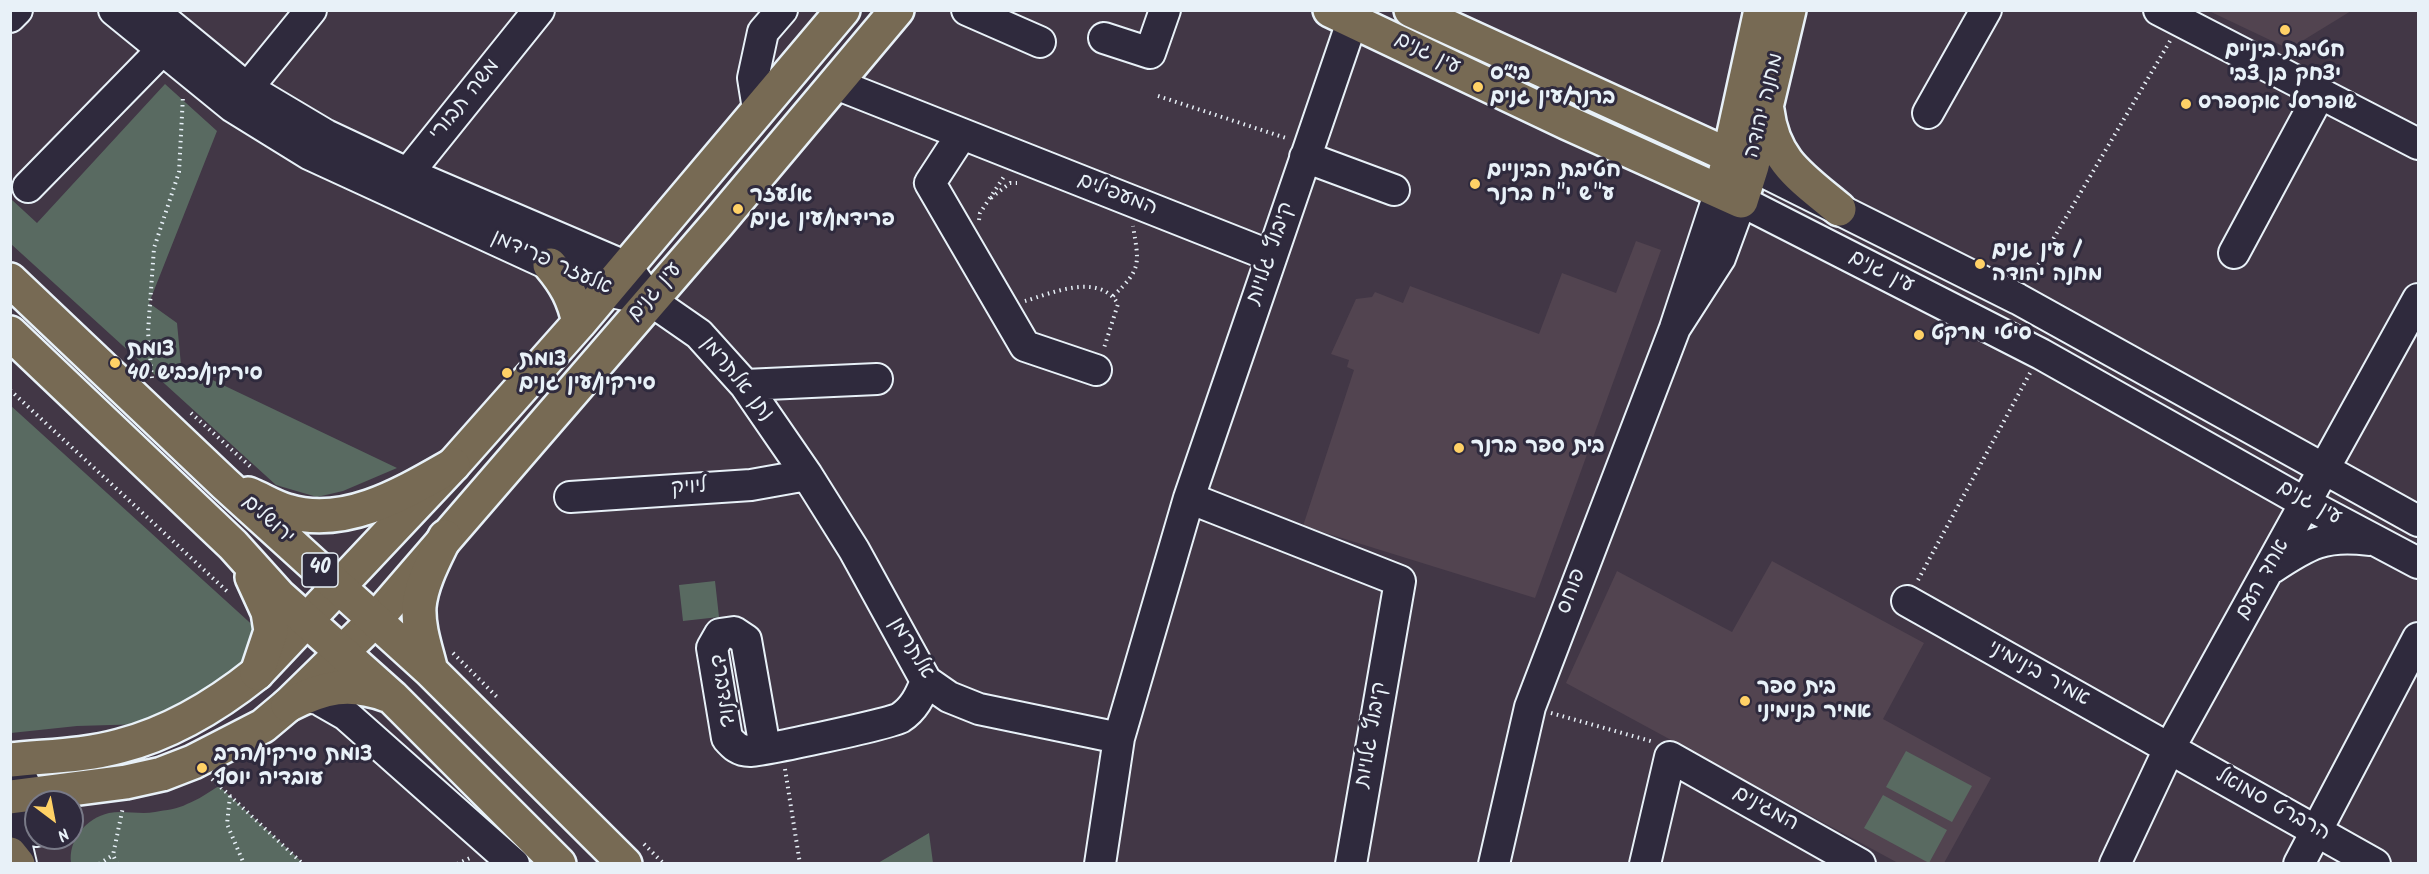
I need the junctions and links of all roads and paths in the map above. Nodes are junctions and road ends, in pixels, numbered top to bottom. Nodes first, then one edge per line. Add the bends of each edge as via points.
1 (17, 10) edge
2 (114, 10) edge
3 (152, 10) edge
4 (311, 10) edge
5 (539, 10) edge
6 (782, 10) edge
7 (843, 10) edge
8 (897, 10) edge
9 (967, 10) edge
10 (1165, 10) edge
11 (1411, 10) edge
12 (1761, 10) edge
13 (1789, 10) edge
14 (1986, 10) edge
15 (1346, 14) edge
16 (2170, 16) edge
17 (10, 17) edge
18 (1104, 38) dead end
19 (1040, 42) dead end
20 (173, 60) junction
21 (836, 84) junction
22 (2319, 95) junction
23 (1158, 96) dead end
24 (240, 97) junction
25 (1766, 104) junction
26 (758, 109) junction
27 (1928, 113) dead end
28 (962, 134) junction
29 (2418, 144) edge
30 (1307, 152) junction
31 (1741, 161) junction
32 (1021, 170) junction
33 (400, 182) junction
34 (28, 187) dead end
35 (1394, 190) dead end
36 (1730, 196) junction
37 (988, 201) junction
38 (1839, 209) junction
39 (978, 222) dead end
40 (1132, 225) dead end
41 (2234, 253) dead end
42 (1271, 256) junction
43 (550, 265) junction
44 (617, 279) junction
45 (10, 280) edge
46 (1113, 296) junction
47 (2018, 299) junction
48 (2418, 299) edge
49 (650, 300) junction
50 (1023, 302) dead end
51 (579, 323) junction
52 (10, 333) edge
53 (2041, 354) junction
54 (1096, 370) joint
55 (152, 379) dead end
56 (877, 379) dead end
57 (745, 385) junction
58 (10, 390) edge
59 (453, 465) junction
60 (2325, 470) junction
61 (807, 475) junction
62 (225, 484) junction
63 (570, 497) dead end
64 (1189, 498) junction
65 (2307, 504) junction
66 (2418, 521) edge
67 (445, 537) junction
68 (2378, 541) junction
69 (233, 545) junction
70 (2418, 563) edge
71 (2270, 570) junction
72 (339, 587) junction
73 (236, 599) dead end
74 (1907, 602) joint
75 (376, 619) junction
76 (306, 620) junction
77 (2418, 638) edge
78 (341, 653) junction
79 (431, 671) junction
80 (257, 673) junction
81 (926, 681) junction
82 (392, 697) junction
83 (296, 701) junction
84 (1530, 707) junction
85 (1119, 738) junction
86 (773, 746) joint
87 (2169, 749) junction
88 (1670, 757) junction
89 (193, 762) junction
90 (126, 782) junction
91 (14, 784) edge
92 (230, 795) junction
93 (24, 805) edge
94 (2315, 830) junction
95 (10, 854) edge
96 (113, 855) junction
97 (19, 864) edge
98 (99, 864) edge
99 (117, 864) edge
100 (244, 864) edge
101 (303, 864) edge
102 (514, 864) edge
103 (559, 864) edge
104 (625, 864) edge
105 (800, 864) edge
106 (1100, 864) edge
107 (1351, 864) edge
108 (1494, 864) edge
109 (1645, 864) edge
110 (1860, 864) edge
111 (2115, 864) edge
112 (2299, 864) edge
113 (2375, 864) edge

1 - 17 street
2 - 20 street, אלעזר פרידמן
3 - 24 street, אלעזר פרידמן
4 - 24 street
5 - 33 street, משה תבורי
6 - 26 street via 763,32 753,78
7 - 26 main road, עין גנים
8 - 21 main road, עין גנים
9 - 19 street
10 - 18 street via 1150,53
11 - 31 main road, עין גנים
12 - 31 main road, מחנה יהודה
13 - 25 main road, מחנה יהודה
14 - 27 street
15 - 30 street, קיבוץ גלויות
15 - 36 main road, עין גנים via 1568,123
16 - 22 street
16 - 47 path
20 - 24 street, אלעזר פרידמן
20 - 34 street
20 - 55 path via 178,172 154,248 148,332
21 - 28 street, המעפילים
21 - 49 main road, עין גנים
22 - 29 street
22 - 41 street
23 - 30 path
24 - 33 street, אלעזר פרידמן via 309,154
25 - 31 main road, מחנה יהודה
25 - 38 main road via 1770,132 1779,150 1805,181
26 - 44 main road, עין גנים
28 - 32 street, המעפילים
28 - 54 street via 930,183 1025,346
30 - 35 street
30 - 42 street, קיבוץ גלויות
31 - 36 main road, פוחס
31 - 38 street, עין גנים
32 - 37 path
32 - 37 path
32 - 42 street, המעפילים
33 - 43 street, אלעזר פרידמן
33 - 44 street, אלעזר פרידמן
36 - 53 street, עין גנים
36 - 84 street, פוחס via 1675,328
37 - 39 path
38 - 47 street, עין גנים
40 - 46 path via 1138,262 1129,281
42 - 64 street, קיבוץ גלויות
43 - 44 street, אלעזר פרידמן
43 - 51 main road via 575,301
44 - 49 street, אלעזר פרידמן
44 - 51 main road, עין גנים
45 - 62 main road, ירושלים / 40
46 - 50 path via 1086,285
46 - 54 path via 1118,304 1116,316
47 - 60 street, עין גנים
48 - 60 street, אחד העם
49 - 57 street, נתן אלתרמן via 699,334
49 - 67 main road, עין גנים
51 - 59 main road, עין גנים
52 - 69 main road, ירושלים / 40
53 - 65 street, עין גנים
53 - 74 path
56 - 57 street
57 - 61 street, נתן אלתרמן
58 - 73 path
59 - 62 main road via 400,495 357,511 314,515 287,511
59 - 72 main road, עין גנים
60 - 65 street, אחד העם
60 - 66 street, עין גנים
61 - 63 street, ליויק via 751,485
61 - 81 street, אלתרמן via 854,550
62 - 72 main road, ירושלים / 40
64 - 85 street, קיבוץ גלויות
64 - 107 street, קיבוץ גלויות via 1400,581
65 - 68 street, עין גנים
65 - 71 street, אחד העם
67 - 75 main road, עין גנים
67 - 79 main road via 427,576 419,606
68 - 70 street, עין גנים
68 - 71 street via 2325,539 2296,551
69 - 76 main road, ירושלים / 40
69 - 80 main road via 268,612 271,631
71 - 87 street, אחד העם
72 - 75 main road, ירושלים / 40
72 - 76 main road, עין גנים
74 - 87 street, אמיר בינימיני
75 - 78 main road, עין גנים
75 - 79 main road, ירושלים / 40
76 - 78 main road, ירושלים / 40
76 - 80 main road, עין גנים
77 - 94 street
78 - 82 main road, ירושלים / 40
78 - 83 main road, עין גנים
79 - 104 main road, ירושלים / 40
80 - 91 main road, עין גנים via 235,691 159,734 81,754
81 - 85 street, אלתרמן via 949,697 979,709
81 - 86 street via 918,701 898,719
82 - 83 main road via 357,687 341,687
82 - 103 main road, ירושלים / 40
83 - 89 main road, עין גנים via 262,726
83 - 102 street via 318,699 346,715
84 - 88 path via 1656,743
84 - 108 street, פוחס
85 - 106 street, קיבוץ גלויות
86 - 105 path
87 - 94 street, הרברט סמואל
87 - 111 street, אחד העם
88 - 109 street
88 - 110 street, המגינים
89 - 90 main road, עין גנים
89 - 92 path
90 - 91 main road, עין גנים
90 - 96 path
91 - 93 street
91 - 97 street
92 - 100 path via 227,824
92 - 101 path
94 - 112 street
94 - 113 street, הרברט סמואל
95 - 97 main road
96 - 98 path
96 - 99 path

